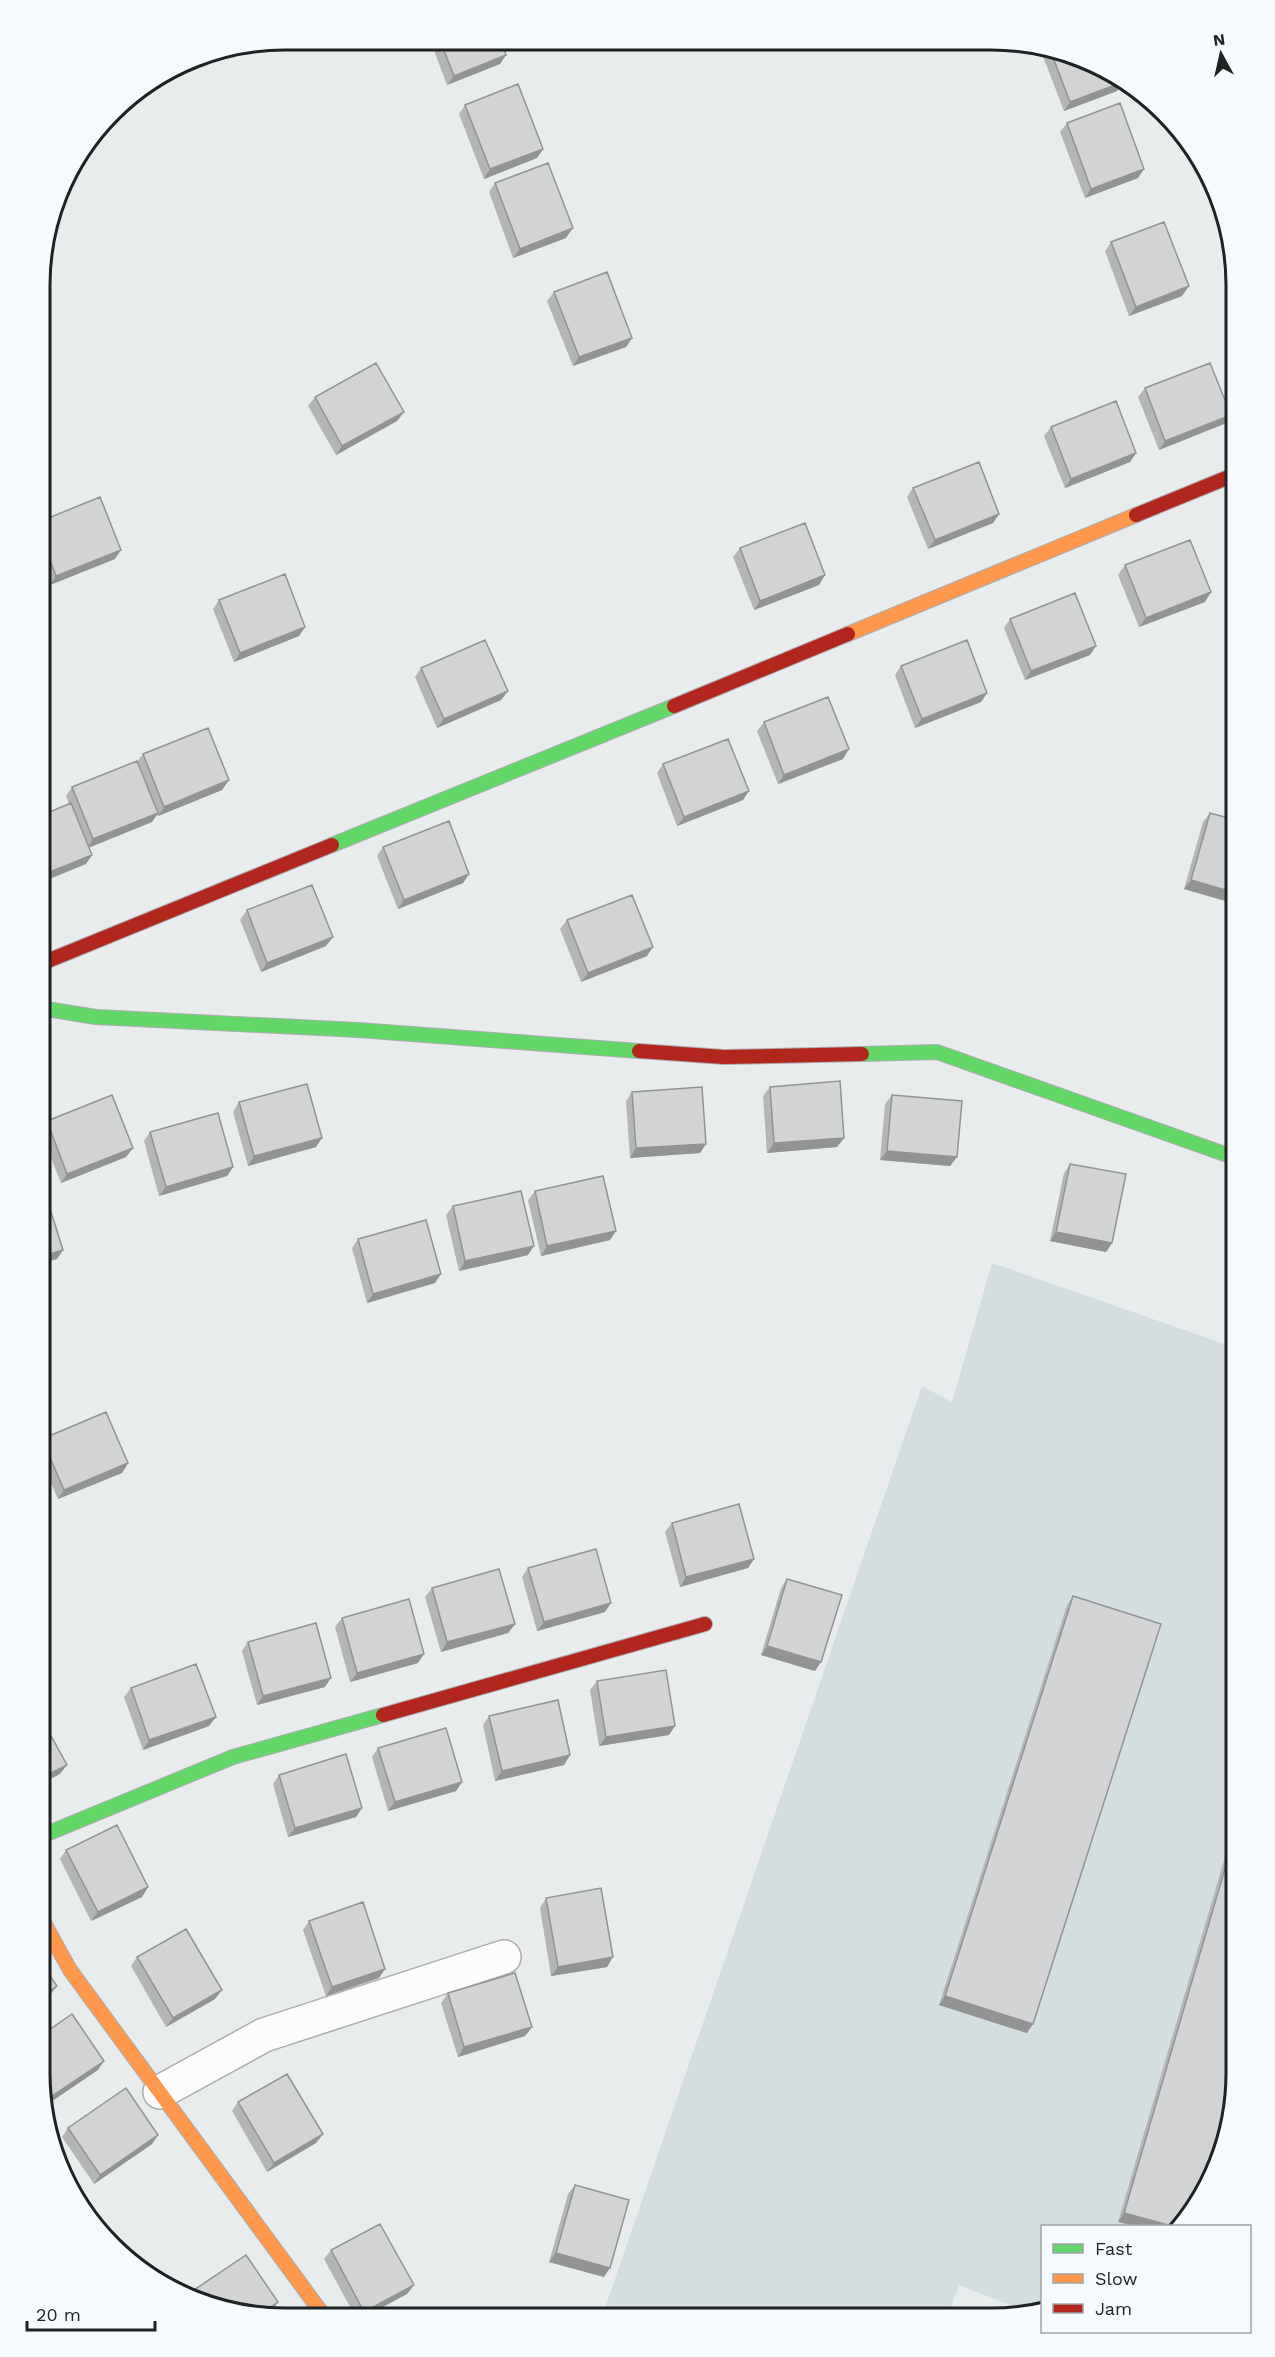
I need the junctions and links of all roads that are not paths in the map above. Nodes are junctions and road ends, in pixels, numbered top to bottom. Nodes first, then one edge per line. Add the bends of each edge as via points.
1 (1226, 478) edge
2 (50, 960) edge
3 (50, 1010) edge
4 (1226, 1154) edge
5 (705, 1624) dead end
6 (50, 1832) edge
7 (50, 1934) edge
8 (504, 1957) dead end
9 (160, 2092) junction
10 (318, 2308) edge

1 - 2 street
3 - 4 street via 96,1017 358,1030 724,1058 937,1052
5 - 6 street via 233,1757
7 - 9 street via 70,1970
8 - 9 street via 264,2035
9 - 10 street

